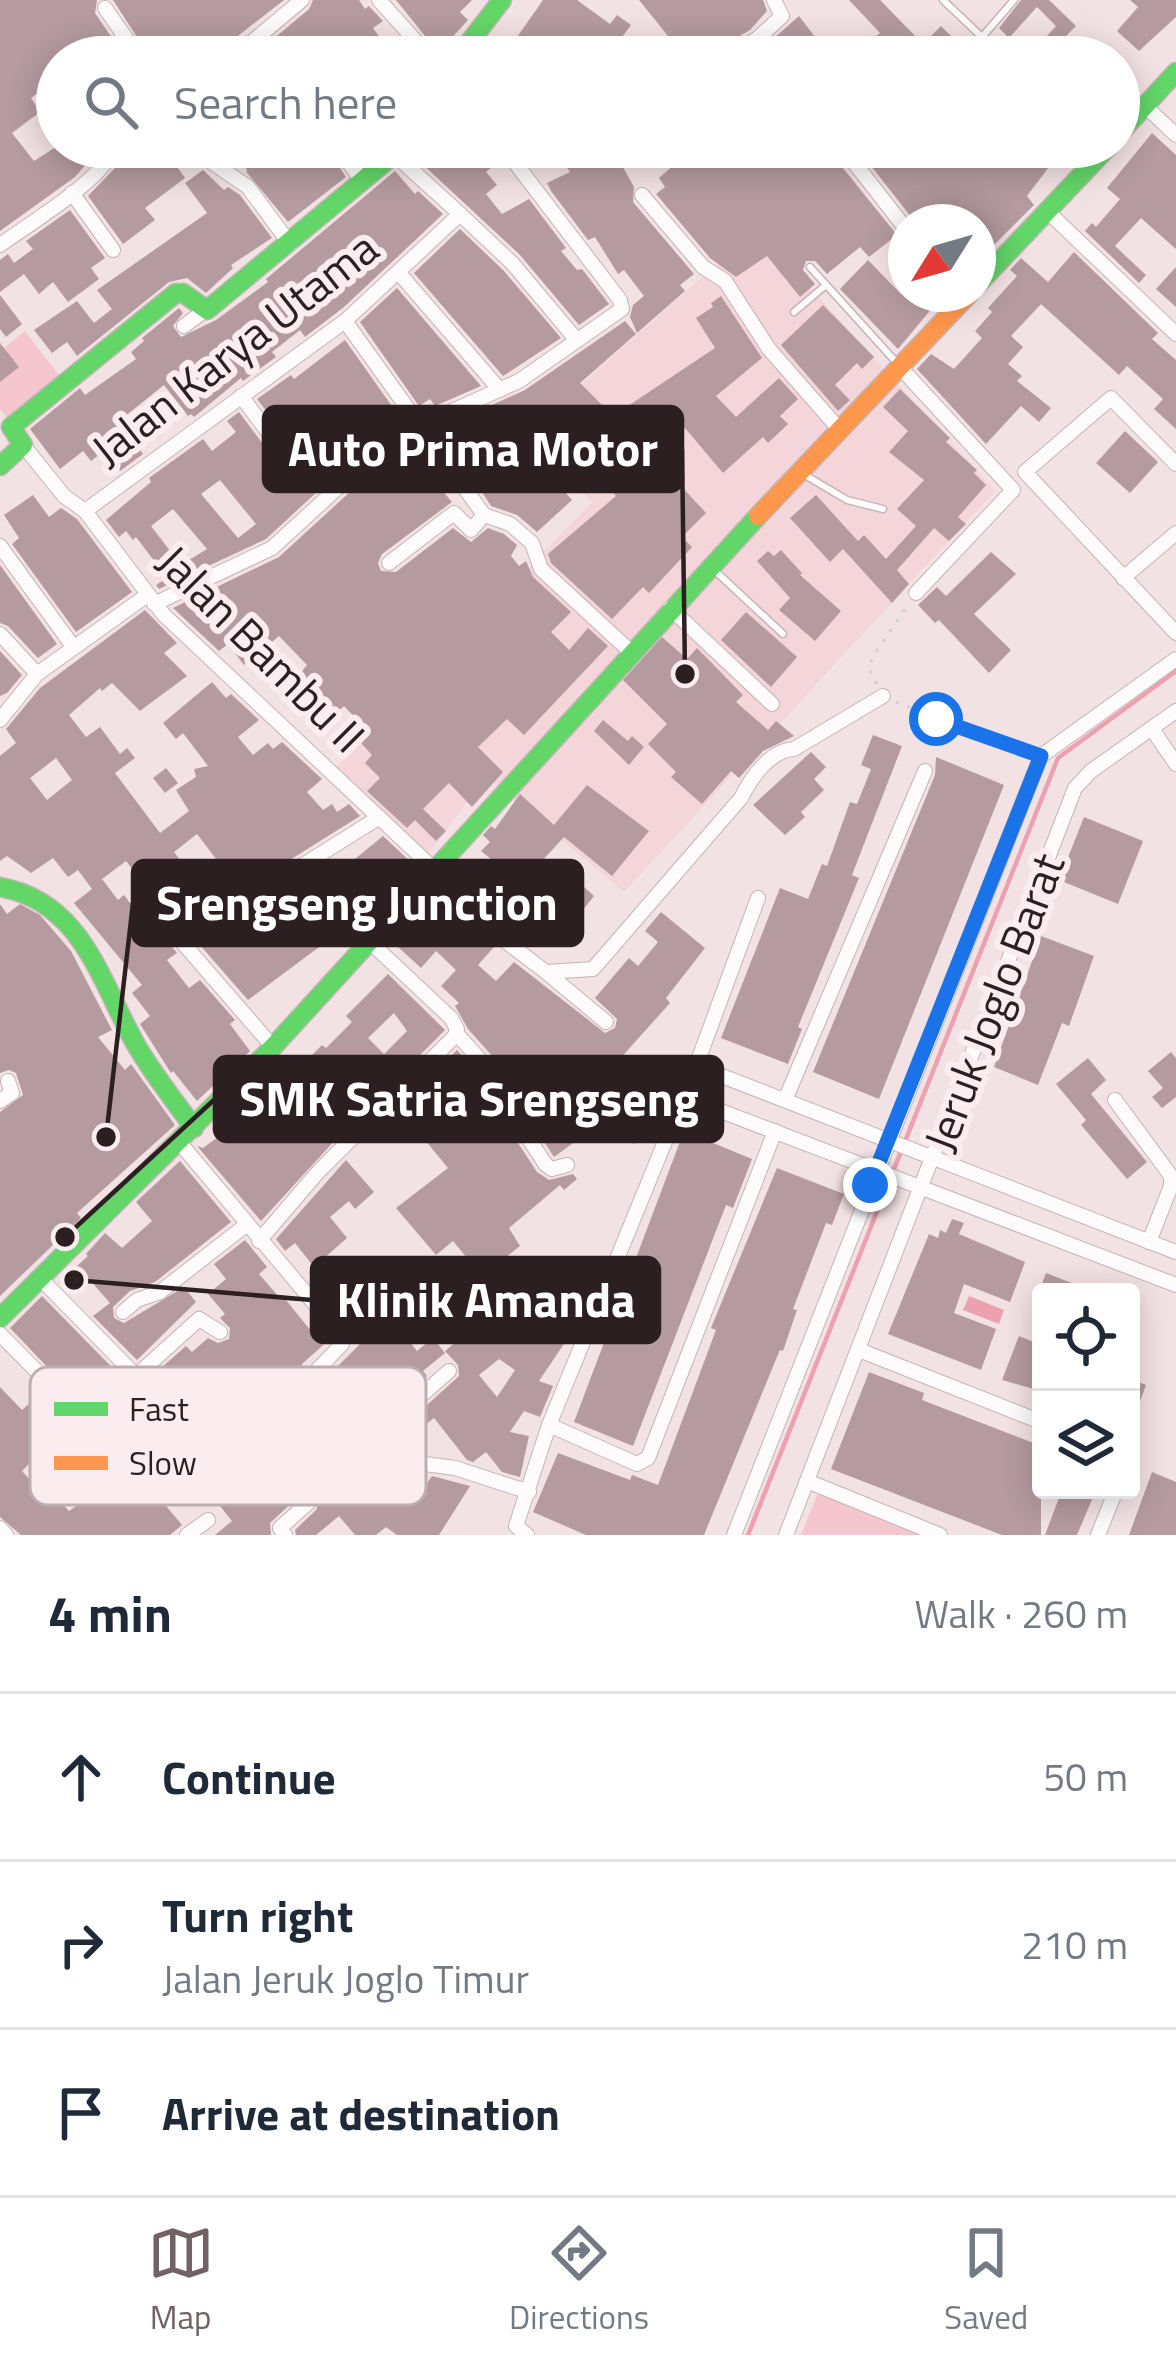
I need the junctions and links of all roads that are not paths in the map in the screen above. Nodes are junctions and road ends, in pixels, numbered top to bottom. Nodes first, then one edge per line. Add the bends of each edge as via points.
1 (302, 0) edge
2 (379, 0) edge
3 (502, 0) edge
4 (774, 0) edge
5 (943, 0) edge
6 (1015, 0) edge
7 (105, 8) dead end
8 (124, 36) edge
9 (259, 36) edge
10 (411, 36) edge
11 (474, 36) edge
12 (760, 36) edge
13 (981, 36) edge
14 (983, 36) edge
15 (1176, 72) edge
16 (1145, 106) junction
17 (1140, 111) edge
18 (1176, 135) edge
19 (100, 168) edge
20 (220, 168) edge
21 (353, 168) edge
22 (374, 168) edge
23 (406, 168) edge
24 (519, 168) edge
25 (858, 168) edge
26 (1086, 168) edge
27 (362, 180) junction
28 (72, 193) junction
29 (642, 196) dead end
30 (888, 206) edge
31 (1047, 211) junction
32 (460, 214) junction
33 (290, 244) junction
34 (0, 245) edge
35 (113, 250) dead end
36 (996, 265) edge
37 (810, 267) dead end
38 (399, 273) junction
39 (826, 285) junction
40 (204, 311) junction
41 (947, 312) edge
42 (794, 313) dead end
43 (345, 321) junction
44 (184, 326) dead end
45 (1176, 334) edge
46 (575, 338) junction
47 (892, 359) junction
48 (500, 390) junction
49 (241, 396) junction
50 (6, 421) edge
51 (418, 421) junction
52 (838, 429) junction
53 (274, 440) dead end
54 (23, 446) junction
55 (1176, 464) edge
56 (0, 466) edge
57 (799, 470) junction
58 (883, 508) dead end
59 (86, 511) junction
60 (484, 514) junction
61 (1176, 533) edge
62 (0, 546) edge
63 (389, 563) dead end
64 (710, 566) junction
65 (1123, 578) junction
66 (916, 593) road end
67 (150, 600) junction
68 (670, 608) junction
69 (1176, 633) edge
70 (0, 634) edge
71 (783, 634) dead end
72 (72, 645) junction
73 (631, 652) junction
74 (1176, 659) edge
75 (37, 674) junction
76 (883, 696) road end
77 (772, 704) dead end
78 (1176, 711) edge
79 (0, 720) edge
80 (1152, 729) junction
81 (1176, 764) edge
82 (926, 771) dead end
83 (378, 818) junction
84 (431, 876) junction
85 (284, 877) dead end
86 (0, 887) edge
87 (758, 898) dead end
88 (169, 927) dead end
89 (371, 943) junction
90 (546, 972) junction
91 (606, 1022) dead end
92 (456, 1034) junction
93 (273, 1047) junction
94 (696, 1066) junction
95 (8, 1081) dead end
96 (684, 1096) junction
97 (785, 1100) junction
98 (1115, 1100) dead end
99 (0, 1101) edge
100 (194, 1128) junction
101 (775, 1131) junction
102 (888, 1139) junction
103 (180, 1143) junction
104 (933, 1156) junction
105 (567, 1165) dead end
106 (878, 1169) junction
107 (921, 1185) junction
108 (246, 1225) junction
109 (260, 1241) junction
110 (1149, 1242) junction
111 (1176, 1252) edge
112 (41, 1280) junction
113 (1176, 1285) edge
114 (123, 1312) dead end
115 (0, 1318) edge
116 (220, 1332) dead end
117 (0, 1334) edge
118 (860, 1350) junction
119 (33, 1367) edge
120 (127, 1367) edge
121 (146, 1367) edge
122 (320, 1367) edge
123 (449, 1371) dead end
124 (426, 1392) edge
125 (1032, 1418) edge
126 (549, 1425) junction
127 (426, 1463) edge
128 (807, 1481) junction
129 (529, 1492) junction
130 (1112, 1499) edge
131 (307, 1505) edge
132 (208, 1520) dead end
133 (0, 1528) edge
134 (7, 1535) edge
135 (187, 1535) edge
136 (285, 1535) edge
137 (527, 1535) edge
138 (734, 1535) edge
139 (786, 1535) edge
140 (940, 1535) edge
141 (1098, 1535) edge

1 - 9 street
2 - 10 street
3 - 11 main road
4 - 12 street via 782,16
5 - 13 lane
6 - 14 lane
7 - 8 street
15 - 16 main road
16 - 17 main road
16 - 18 street
19 - 28 street
20 - 33 street via 248,187
21 - 27 street
22 - 27 main road
23 - 32 street
24 - 46 street via 620,300 622,309
25 - 30 street
26 - 31 main road
27 - 33 main road
28 - 34 street
28 - 35 street
29 - 52 street via 725,281 769,349
31 - 36 main road
31 - 45 street
32 - 38 street, Jalan Karya Utama
32 - 46 street
33 - 40 main road
37 - 39 lane
38 - 43 street, Jalan Karya Utama
38 - 48 street
39 - 42 lane
39 - 47 lane
40 - 44 street
40 - 50 main road via 176,292
41 - 47 main road
43 - 49 street, Jalan Karya Utama
43 - 51 street
46 - 48 street
47 - 52 main road
47 - 66 street via 1013,490
48 - 51 street
49 - 53 street
49 - 59 street, Jalan Karya Utama
50 - 54 main road, Jalan Bambu II
51 - 60 street
51 - 67 street via 272,548
52 - 57 main road
54 - 56 main road
54 - 59 street, Jalan Bambu II
55 - 65 street via 1111,398 1025,472
57 - 58 lane via 847,500
57 - 64 main road
59 - 67 street, Jalan Bambu II
60 - 63 street via 471,530 454,513
60 - 73 street via 532,543 541,569
61 - 65 street
62 - 72 street
64 - 68 main road
64 - 71 lane
65 - 69 street
67 - 72 street
67 - 83 street, Jalan Bambu II
68 - 73 main road
68 - 77 street
70 - 75 street
72 - 75 street
73 - 84 main road
74 - 102 street via 1041,756
75 - 79 street
76 - 90 street via 759,770 598,966
78 - 80 street, Jeruk Joglo Barat
80 - 81 street
80 - 104 street, Jeruk Joglo Barat via 1075,788
82 - 97 street
83 - 84 street, Jalan Bambu II
83 - 85 street
84 - 89 main road
84 - 90 street, Jalan Bambu II
86 - 100 main road via 28,893 74,929 136,1044
87 - 94 street
88 - 93 street
89 - 92 street via 439,1005
89 - 93 main road
90 - 91 street, Jalan Bambu II
92 - 105 street via 520,1104 514,1118 546,1165
92 - 109 street
93 - 100 main road
94 - 96 street
94 - 97 street
95 - 99 street via 12,1093
96 - 101 street
96 - 126 street
97 - 102 street
98 - 110 street via 1171,1176
100 - 103 main road
101 - 106 street
101 - 126 street via 647,1458 637,1464
102 - 104 street
102 - 106 street
103 - 108 street
103 - 112 main road
104 - 107 street, Jeruk Joglo Barat
104 - 110 street
106 - 107 street
106 - 138 street
107 - 113 street
107 - 118 street, Jeruk Joglo Barat
108 - 109 street
108 - 114 street
109 - 122 street via 340,1334 342,1344
110 - 111 street
112 - 115 main road
112 - 120 street
116 - 121 street via 200,1319
117 - 119 street
118 - 125 street
118 - 128 street, Jeruk Joglo Barat
123 - 124 street
126 - 129 street
127 - 129 street
128 - 139 street, Jeruk Joglo Barat
128 - 140 street
129 - 137 street via 516,1526
130 - 141 street
131 - 136 street via 280,1528
132 - 135 street
133 - 134 street

